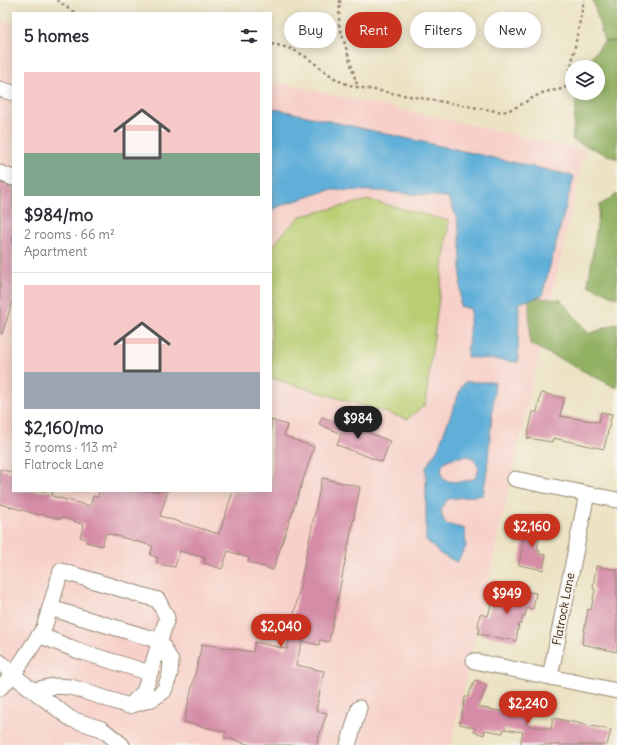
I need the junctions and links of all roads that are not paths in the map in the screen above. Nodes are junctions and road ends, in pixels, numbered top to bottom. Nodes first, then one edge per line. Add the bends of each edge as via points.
1 (0, 89) edge
2 (12, 92) edge
3 (0, 173) edge
4 (12, 178) edge
5 (515, 479) dead end
6 (587, 494) junction
7 (617, 500) edge
8 (50, 608) junction
9 (39, 635) junction
10 (160, 641) junction
11 (474, 661) dead end
12 (0, 662) edge
13 (150, 673) junction
14 (13, 675) junction
15 (550, 676) junction
16 (0, 688) edge
17 (33, 690) junction
18 (617, 691) edge
19 (129, 706) junction
20 (360, 708) dead end
21 (122, 745) edge
22 (348, 745) edge

1 - 2 street
3 - 4 street
5 - 6 street
6 - 7 street
6 - 15 street, Flatrock Lane
8 - 9 street
8 - 10 street
8 - 10 street via 61,571 158,600 167,618
9 - 13 street via 79,651
9 - 14 street
10 - 13 street
10 - 19 street via 171,661 164,691 152,699
11 - 15 street
12 - 14 street
13 - 19 street via 144,692
14 - 16 street
14 - 17 street
15 - 18 street
17 - 19 street via 53,686 70,687
17 - 21 street via 72,719 102,729
20 - 22 street

